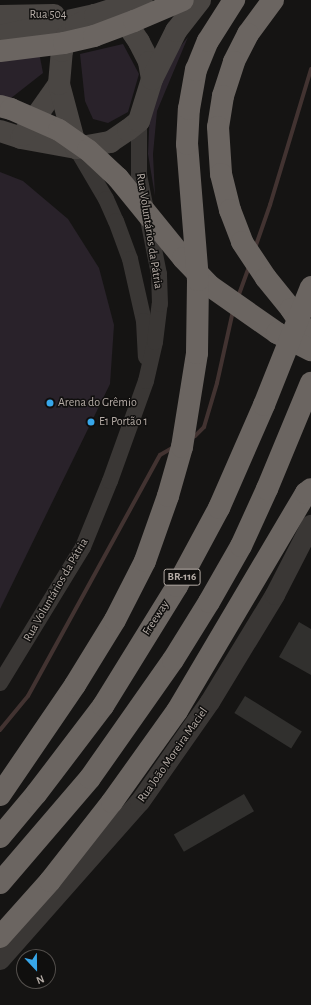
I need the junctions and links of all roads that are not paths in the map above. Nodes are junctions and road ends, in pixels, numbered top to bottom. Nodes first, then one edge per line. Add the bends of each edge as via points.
1 (142, 0) edge
2 (183, 0) edge
3 (200, 0) edge
4 (234, 0) edge
5 (272, 0) edge
6 (95, 15) junction
7 (0, 16) edge
8 (0, 36) edge
9 (0, 51) edge
10 (152, 79) junction
11 (59, 84) junction
12 (0, 106) edge
13 (139, 121) junction
14 (0, 131) edge
15 (21, 138) junction
16 (76, 148) junction
17 (311, 287) edge
18 (311, 342) edge
19 (311, 350) edge
20 (146, 380) junction
21 (311, 383) edge
22 (311, 489) edge
23 (311, 525) edge
24 (0, 683) edge
25 (0, 795) edge
26 (0, 837) edge
27 (0, 883) edge
28 (0, 937) edge
29 (0, 960) edge

1 - 6 main road, Rua Voluntários da Pátria
2 - 9 highway via 94,36 64,43
3 - 10 main road, Rua Voluntários da Pátria via 176,31
4 - 25 highway via 208,41 196,70 189,109 187,144 198,280 197,353 182,447 168,496 145,561 115,620 75,685
5 - 18 highway via 248,34 234,62 223,96 218,127 221,174 230,210 242,242 291,309
6 - 7 main road, Rua 504
6 - 8 main road
6 - 10 main road via 114,17 129,27 149,62
6 - 11 main road, Rua Voluntários da Pátria via 76,26 66,37
10 - 13 main road, Rua Voluntários da Pátria
11 - 15 main road
11 - 16 main road, Rua Voluntários da Pátria
12 - 19 highway via 59,130 88,150 118,178 182,258 210,286 277,333
13 - 16 main road via 110,142
13 - 20 street, Rua Voluntários da Pátria via 139,175 159,274 160,304
14 - 15 main road
15 - 16 main road
16 - 20 street, Rua Voluntários da Pátria via 106,200 130,258 144,321
17 - 26 highway, Freeway / BR-116 via 222,502 177,586 103,706
20 - 24 street, Rua Voluntários da Pátria via 84,547
21 - 27 highway, BR-116 via 240,546 173,660 90,778
22 - 28 highway via 306,493 178,710 112,802 50,881
23 - 29 street, Rua João Moreira Maciel via 275,595 210,702 140,802

